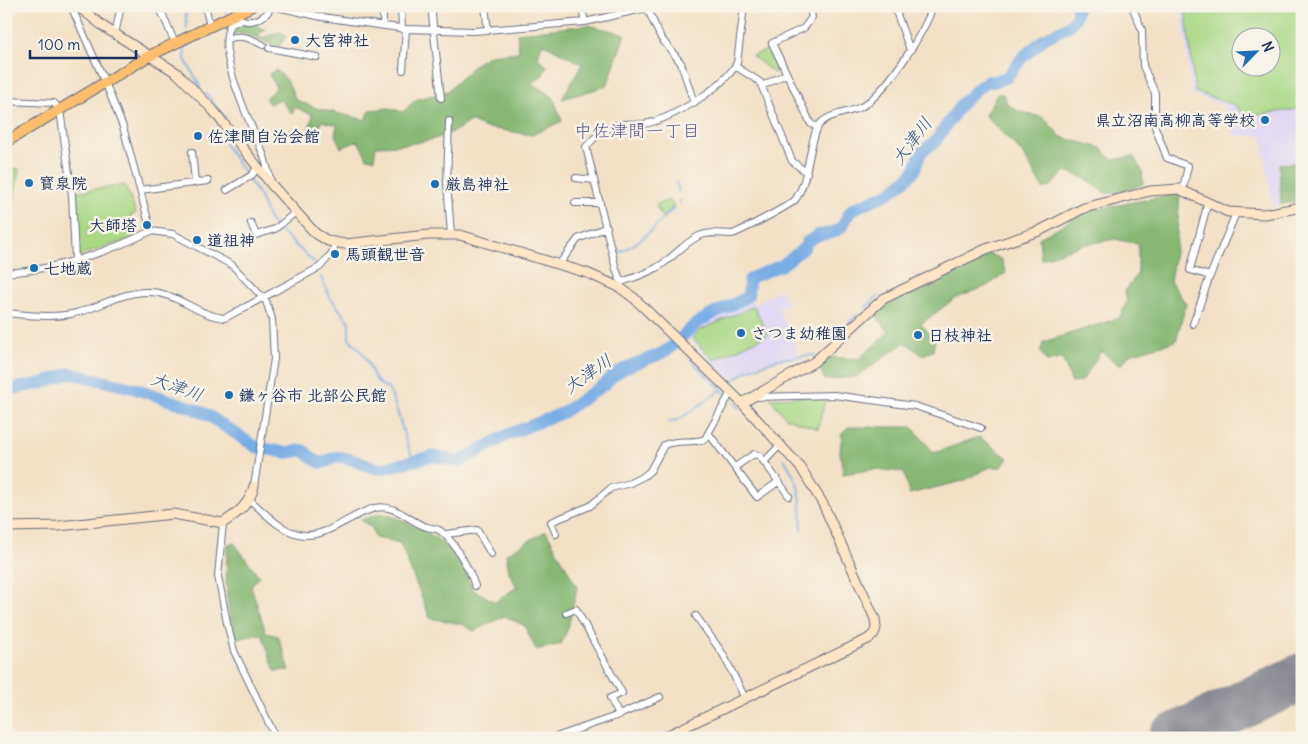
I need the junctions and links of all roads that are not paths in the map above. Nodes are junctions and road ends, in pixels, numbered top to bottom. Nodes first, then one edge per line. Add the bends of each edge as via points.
1 (71, 6) edge
2 (78, 6) edge
3 (121, 6) edge
4 (159, 6) edge
5 (205, 6) edge
6 (251, 6) edge
7 (272, 6) edge
8 (383, 6) edge
9 (401, 6) edge
10 (431, 6) edge
11 (485, 6) edge
12 (581, 6) edge
13 (655, 6) edge
14 (744, 6) edge
15 (809, 6) edge
16 (894, 6) edge
17 (933, 6) edge
18 (1132, 6) edge
19 (647, 7) edge
20 (586, 22) junction
21 (210, 26) junction
22 (383, 26) junction
23 (404, 29) junction
24 (432, 30) junction
25 (488, 31) junction
26 (115, 34) junction
27 (227, 39) junction
28 (175, 44) junction
29 (910, 50) junction
30 (149, 56) junction
31 (317, 57) dead end
32 (735, 66) junction
33 (403, 70) dead end
34 (786, 74) junction
35 (106, 82) junction
36 (762, 86) junction
37 (441, 98) dead end
38 (6, 101) edge
39 (694, 103) junction
40 (60, 110) junction
41 (449, 121) dead end
42 (818, 127) junction
43 (6, 142) edge
44 (192, 152) dead end
45 (258, 166) junction
46 (807, 173) junction
47 (576, 178) dead end
48 (208, 180) dead end
49 (594, 180) junction
50 (195, 182) junction
51 (272, 184) junction
52 (1183, 189) junction
53 (140, 190) junction
54 (227, 190) dead end
55 (1208, 202) junction
56 (576, 203) dead end
57 (600, 203) junction
58 (1302, 207) edge
59 (296, 212) junction
60 (1236, 213) junction
61 (251, 223) dead end
62 (606, 227) junction
63 (151, 231) junction
64 (451, 234) junction
65 (335, 244) junction
66 (74, 259) junction
67 (560, 263) junction
68 (6, 274) edge
69 (1210, 276) junction
70 (620, 285) junction
71 (262, 297) junction
72 (6, 313) edge
73 (1193, 324) dead end
74 (730, 392) junction
75 (752, 397) junction
76 (742, 403) junction
77 (981, 428) dead end
78 (709, 434) junction
79 (782, 444) junction
80 (764, 462) junction
81 (734, 467) junction
82 (778, 482) junction
83 (254, 486) joint
84 (789, 496) dead end
85 (250, 500) junction
86 (223, 523) junction
87 (6, 527) edge
88 (446, 534) junction
89 (556, 534) dead end
90 (490, 554) dead end
91 (475, 586) dead end
92 (566, 614) dead end
93 (696, 616) dead end
94 (660, 696) dead end
95 (745, 698) junction
96 (619, 715) junction
97 (276, 738) edge
98 (553, 738) edge
99 (662, 738) edge

1 - 35 street
2 - 26 street
3 - 26 street
4 - 28 street
5 - 21 street
6 - 21 main road
7 - 22 street
7 - 27 street via 262,17 239,20 230,26
8 - 22 street
9 - 23 street
10 - 24 street
11 - 25 street
12 - 20 street
13 - 19 street
14 - 32 street
15 - 34 street via 812,17 804,28 772,43
16 - 29 street
17 - 29 street via 926,26
18 - 52 street via 1142,30 1143,66 1155,93 1158,137 1167,158 1188,166
19 - 20 street via 617,17
19 - 39 street via 661,38 681,63
20 - 25 street
21 - 28 main road
22 - 23 street
23 - 24 street
23 - 33 street
24 - 25 street
24 - 37 street
26 - 30 street
27 - 31 street via 250,37 266,46
27 - 51 street via 227,53 242,106 261,148
28 - 30 main road
29 - 42 street via 874,99 828,118
30 - 35 main road
30 - 45 street via 177,73 196,92
32 - 36 street
32 - 39 street
34 - 36 street
34 - 42 street via 811,124
35 - 40 main road
35 - 53 street via 131,152
36 - 46 street via 792,161
38 - 40 street via 54,103
39 - 49 street via 644,124 622,124 597,134 582,146
40 - 43 main road
40 - 66 street via 72,196
41 - 64 street via 447,183
42 - 46 street
44 - 50 street
45 - 51 street
45 - 54 street via 248,178
46 - 70 street via 791,204 734,234 713,232 690,240 658,268
47 - 49 street
48 - 50 street
49 - 57 street
50 - 53 street
51 - 59 street
52 - 55 street
52 - 75 street via 1150,191 1084,208 1039,231 986,249 906,287 878,303 814,362
53 - 63 street
55 - 60 street
55 - 69 street via 1190,270
56 - 57 street
57 - 62 street
58 - 60 street via 1265,214
59 - 61 street via 277,228 256,235
59 - 65 street via 315,233
60 - 69 street
62 - 67 street via 578,239
62 - 70 street
63 - 66 street
63 - 71 street via 173,234 232,265
64 - 65 street
64 - 67 street
65 - 71 street via 332,253 317,269
66 - 68 street via 32,271
67 - 70 street
69 - 73 street
70 - 74 street
71 - 72 street via 225,318 210,315 170,296 147,291 128,294 73,314
71 - 83 street via 272,319 275,341
74 - 76 street
74 - 78 street
75 - 76 street
75 - 77 street via 834,395 915,406
76 - 79 street
78 - 81 street
78 - 89 street via 697,442 674,440 664,445 644,476 611,488 590,506 551,522
79 - 80 street
79 - 95 street via 822,504 876,628 868,639
80 - 81 street via 754,454
80 - 82 street
81 - 82 street via 757,497
82 - 84 street
83 - 85 street
85 - 86 street
85 - 88 street via 287,530 302,535 314,535 384,507
86 - 87 street via 173,514 59,526
86 - 97 street via 218,576 227,623 234,651
88 - 90 street via 477,530
88 - 91 street via 469,570
92 - 96 street via 576,609 622,693 610,698
93 - 95 street via 723,654
94 - 96 street
95 - 99 street
96 - 98 street

